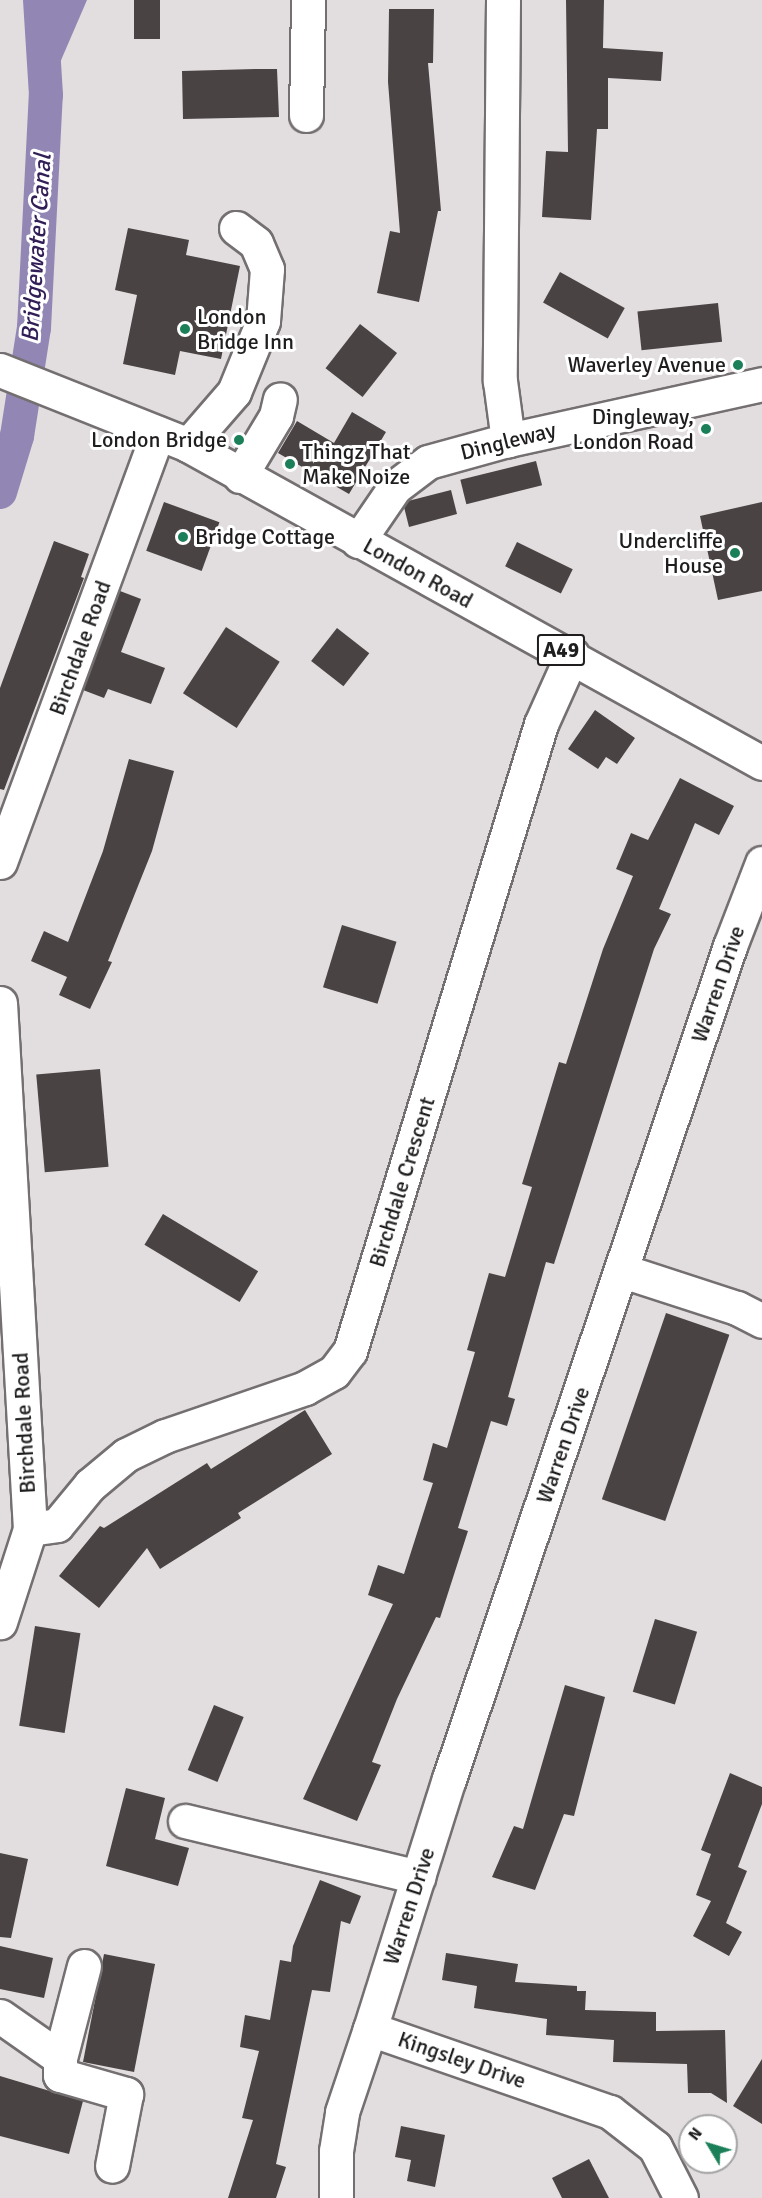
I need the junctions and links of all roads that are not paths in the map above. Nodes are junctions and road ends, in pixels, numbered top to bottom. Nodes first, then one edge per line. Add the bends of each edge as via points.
1 (308, 0) edge
2 (503, 0) edge
3 (306, 115) dead end
4 (236, 228) dead end
5 (0, 370) edge
6 (762, 384) edge
7 (280, 399) dead end
8 (158, 433) junction
9 (508, 440) junction
10 (188, 445) junction
11 (240, 476) junction
12 (358, 541) junction
13 (572, 655) junction
14 (762, 763) edge
15 (0, 862) edge
16 (762, 862) edge
17 (0, 1003) edge
18 (0, 1045) edge
19 (623, 1271) junction
20 (762, 1321) edge
21 (30, 1529) junction
22 (0, 1622) edge
23 (185, 1821) dead end
24 (418, 1877) junction
25 (84, 1966) dead end
26 (0, 2016) edge
27 (370, 2029) junction
28 (60, 2058) junction
29 (112, 2166) dead end
30 (336, 2198) edge
31 (681, 2198) edge

1 - 3 main road
2 - 9 main road via 500,381
4 - 10 main road via 256,243 267,269 263,321 234,392
5 - 8 main road, London Road / A49
6 - 9 main road, Dingleway
7 - 11 main road via 276,416
8 - 10 main road, London Road / A49
8 - 15 main road, Birchdale Road
9 - 12 main road, Dingleway via 428,462 395,487
10 - 11 main road, London Road / A49
11 - 12 main road, London Road / A49
12 - 13 main road, London Road / A49
13 - 14 main road, London Road / A49
13 - 21 main road, Birchdale Crescent via 541,724 350,1352 334,1372 305,1388 165,1436 126,1455 90,1485 57,1525
16 - 19 main road, Warren Drive via 730,946
17 - 18 main road, Birchdale Road
18 - 21 main road, Birchdale Road
19 - 20 main road via 737,1308
19 - 24 main road, Warren Drive
21 - 22 main road, Birchdale Road
23 - 24 main road
24 - 27 main road, Warren Drive
25 - 28 main road
26 - 28 main road
27 - 30 main road, Kingsley Drive via 342,2112 336,2151
27 - 31 main road, Kingsley Drive via 610,2112 655,2147
28 - 29 main road via 60,2075 126,2094

